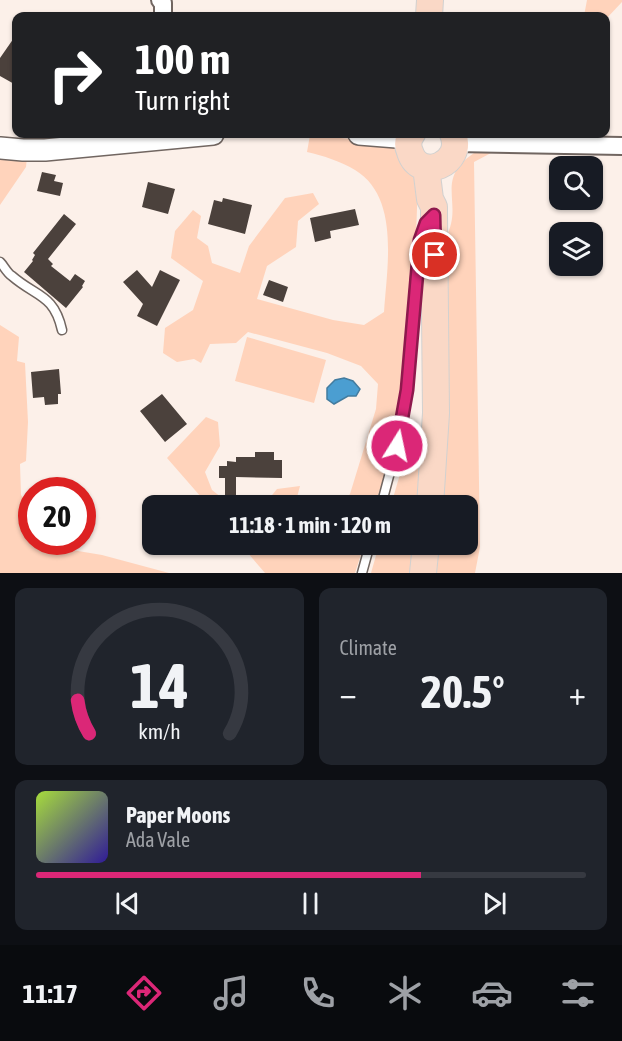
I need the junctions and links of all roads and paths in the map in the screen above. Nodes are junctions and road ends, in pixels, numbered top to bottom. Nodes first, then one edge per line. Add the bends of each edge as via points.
1 (150, 138) edge
2 (403, 138) edge
3 (622, 146) edge
4 (0, 148) edge
5 (444, 152) edge
6 (434, 211) junction
7 (0, 262) edge
8 (62, 330) dead end
9 (384, 495) edge
10 (431, 495) edge
11 (367, 555) edge
12 (425, 555) edge
13 (362, 573) edge
14 (423, 573) edge

1 - 4 street via 45,150
2 - 5 main road via 415,161
3 - 5 street
5 - 6 main road
6 - 9 lane via 420,240 407,390
6 - 10 main road via 436,413
7 - 8 lane via 11,276 51,303
11 - 13 lane
12 - 14 main road

